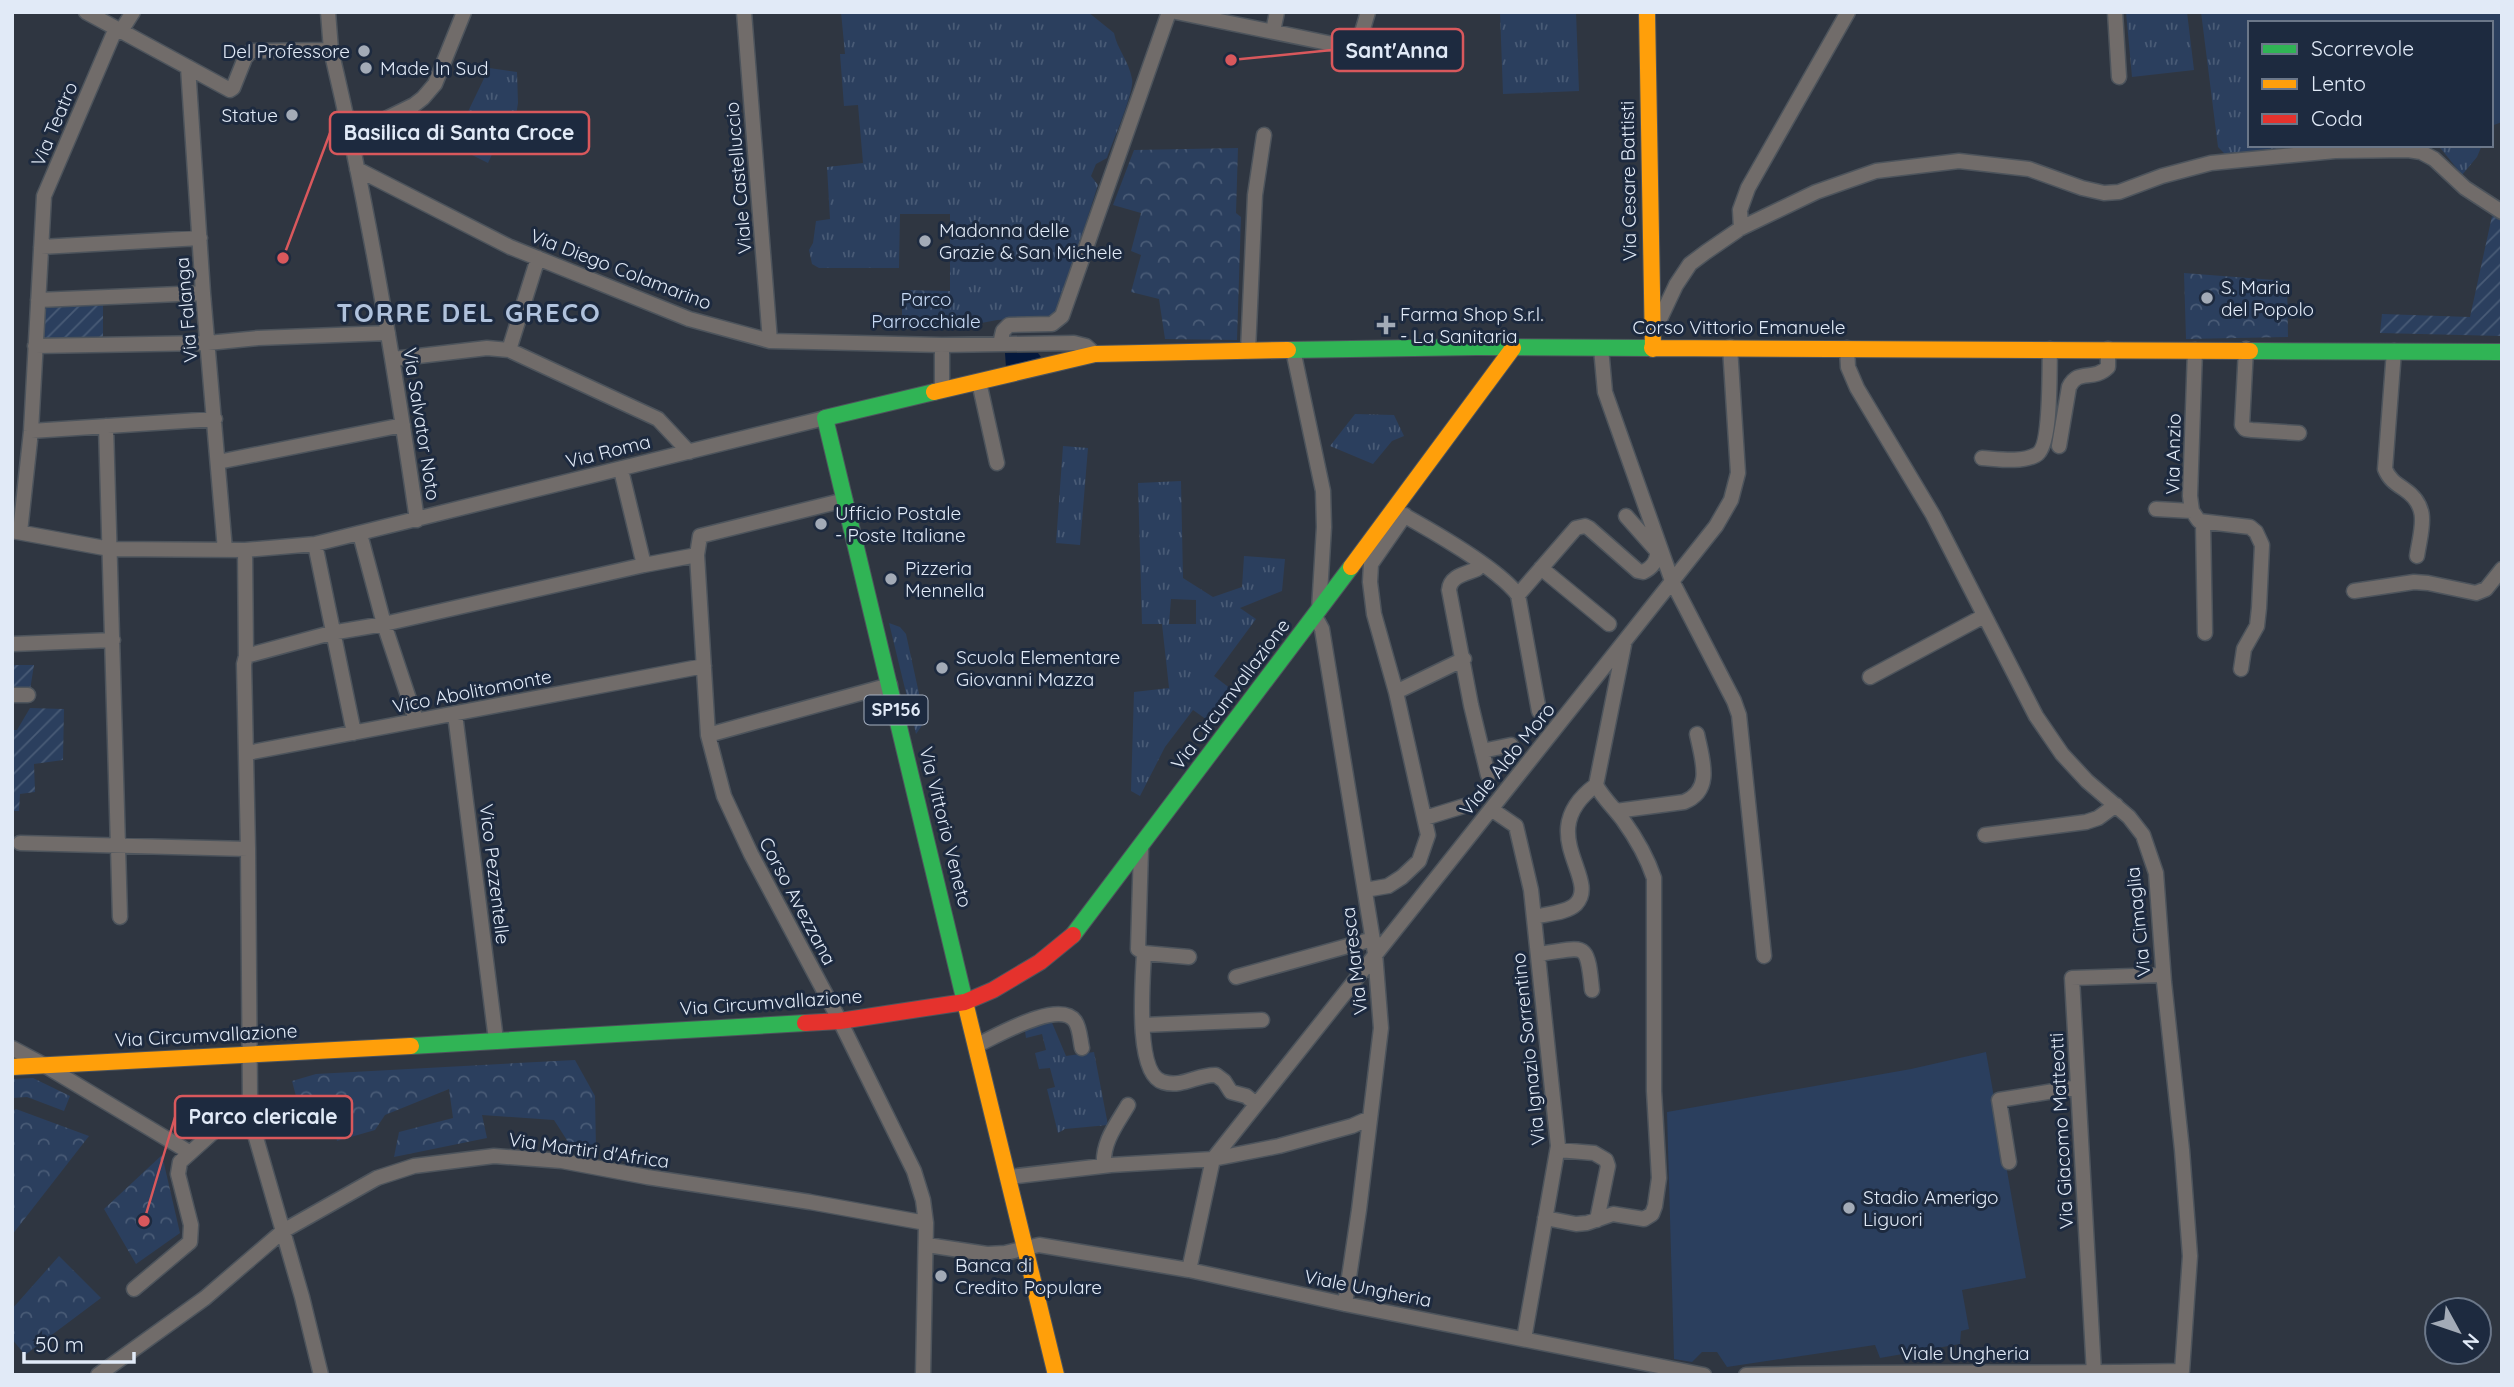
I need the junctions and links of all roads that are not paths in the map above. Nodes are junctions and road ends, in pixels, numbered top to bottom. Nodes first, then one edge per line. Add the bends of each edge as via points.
1 (86, 12) edge
2 (133, 12) edge
3 (328, 12) edge
4 (464, 12) edge
5 (744, 12) edge
6 (1169, 12) edge
7 (1176, 12) edge
8 (1277, 12) edge
9 (1368, 12) edge
10 (1647, 12) edge
11 (1848, 12) edge
12 (2115, 12) edge
13 (119, 30) junction
14 (1273, 31) junction
15 (331, 50) junction
16 (188, 67) junction
17 (2119, 77) dead end
18 (351, 131) junction
19 (1264, 135) dead end
20 (357, 169) junction
21 (2502, 212) edge
22 (1741, 228) junction
23 (200, 239) junction
24 (41, 247) junction
25 (538, 258) junction
26 (203, 293) junction
27 (38, 300) junction
28 (1652, 327) junction
29 (388, 333) junction
30 (770, 341) junction
31 (208, 343) junction
32 (1000, 344) junction
33 (942, 345) junction
34 (36, 346) junction
35 (1730, 347) junction
36 (1513, 348) junction
37 (1601, 348) junction
38 (1847, 348) junction
39 (1653, 349) junction
40 (2050, 349) junction
41 (2108, 349) junction
42 (2246, 349) junction
43 (509, 350) junction
44 (1293, 350) junction
45 (2194, 350) junction
46 (1248, 351) junction
47 (2394, 351) junction
48 (2502, 352) edge
49 (1095, 354) junction
50 (393, 359) junction
51 (979, 382) junction
52 (942, 390) junction
53 (825, 418) junction
54 (215, 419) junction
55 (403, 425) junction
56 (106, 426) junction
57 (31, 431) junction
58 (2299, 433) dead end
59 (2059, 446) dead end
60 (689, 452) junction
61 (1982, 458) dead end
62 (218, 462) junction
63 (997, 463) dead end
64 (621, 470) junction
65 (845, 500) junction
66 (2156, 509) dead end
67 (2192, 511) junction
68 (1399, 512) junction
69 (1626, 516) dead end
70 (417, 520) junction
71 (2203, 523) junction
72 (16, 532) edge
73 (360, 534) junction
74 (315, 544) junction
75 (110, 549) junction
76 (225, 550) junction
77 (246, 550) junction
78 (697, 555) junction
79 (2417, 556) dead end
80 (644, 565) junction
81 (1541, 568) junction
82 (1477, 569) dead end
83 (2502, 569) edge
84 (1672, 581) junction
85 (2354, 591) dead end
86 (1518, 595) junction
87 (1317, 613) junction
88 (1984, 616) junction
89 (384, 624) junction
90 (1609, 624) dead end
91 (331, 633) junction
92 (2205, 634) dead end
93 (113, 640) junction
94 (1625, 641) junction
95 (12, 644) edge
96 (246, 656) junction
97 (1464, 659) junction
98 (704, 666) junction
99 (2241, 669) dead end
100 (1870, 677) dead end
101 (890, 685) junction
102 (1396, 692) junction
103 (12, 695) edge
104 (28, 695) dead end
105 (1539, 711) dead end
106 (455, 714) junction
107 (416, 720) junction
108 (354, 733) junction
109 (1697, 734) dead end
110 (708, 735) junction
111 (1511, 745) dead end
112 (1482, 751) junction
113 (247, 753) junction
114 (1488, 775) dead end
115 (1597, 785) junction
116 (2116, 805) junction
117 (1464, 806) dead end
118 (1491, 809) junction
119 (1616, 811) junction
120 (1425, 818) junction
121 (1985, 835) dead end
122 (20, 844) dead end
123 (118, 845) junction
124 (1141, 847) junction
125 (248, 849) junction
126 (1365, 890) junction
127 (120, 917) dead end
128 (1534, 917) junction
129 (1374, 946) junction
130 (1144, 953) junction
131 (1538, 954) junction
132 (1764, 956) dead end
133 (1189, 957) dead end
134 (2163, 975) junction
135 (1236, 977) dead end
136 (1592, 990) dead end
137 (965, 1002) junction
138 (1262, 1020) dead end
139 (840, 1021) junction
140 (1143, 1025) junction
141 (496, 1040) junction
142 (977, 1045) junction
143 (12, 1048) edge
144 (1082, 1048) dead end
145 (248, 1054) junction
146 (44, 1065) junction
147 (12, 1067) edge
148 (2078, 1087) junction
149 (250, 1099) junction
150 (1256, 1104) junction
151 (1128, 1105) dead end
152 (1370, 1118) junction
153 (1558, 1150) junction
154 (189, 1152) junction
155 (1213, 1159) junction
156 (2009, 1162) dead end
157 (1104, 1166) junction
158 (1009, 1177) junction
159 (1545, 1217) junction
160 (1597, 1220) junction
161 (926, 1223) junction
162 (283, 1231) junction
163 (927, 1245) junction
164 (1024, 1248) junction
165 (1189, 1270) junction
166 (134, 1289) dead end
167 (1345, 1304) junction
168 (1524, 1339) junction
169 (2182, 1371) joint
170 (2094, 1373) junction
171 (98, 1375) edge
172 (321, 1375) edge
173 (923, 1375) edge
174 (1056, 1375) edge
175 (1704, 1375) edge
176 (1746, 1375) edge

1 - 13 street
2 - 13 street, Via Teatro
3 - 15 street, Via Salvator Noto
4 - 18 street via 428,92 414,105 361,131
5 - 30 street, Viale Castelluccio
6 - 32 street via 1062,316 1052,324 1009,325
7 - 14 street
8 - 14 street
9 - 14 street via 1357,49
10 - 28 main road, Via Cesare Battisti
11 - 22 street via 1748,188 1740,210
12 - 17 street
13 - 16 street
13 - 24 street, Via Teatro via 44,196
15 - 16 street via 251,51 233,89
15 - 18 street, Via Salvator Noto
16 - 23 street, Via Falanga
18 - 20 street, Via Salvator Noto
19 - 46 street via 1255,195
20 - 25 street, Via Diego Colamarino
20 - 29 street, Via Salvator Noto
21 - 22 street via 2465,188 2434,159 2408,150 2211,163 2104,193 2029,169 1959,161 1876,171 1816,192
22 - 28 street via 1690,264
23 - 24 street
23 - 26 street, Via Falanga
24 - 27 street, Via Teatro
25 - 30 street, Via Diego Colamarino via 689,319
25 - 43 street
26 - 27 street
26 - 31 street, Via Falanga
27 - 34 street, Via Teatro
28 - 39 main road, Via Cesare Battisti
29 - 31 street
29 - 50 street, Via Salvator Noto
30 - 33 street, Via Diego Colamarino
31 - 34 street
31 - 54 street, Via Falanga
32 - 33 street, Via Diego Colamarino
32 - 49 street, Via Diego Colamarino via 1074,343
33 - 52 street
34 - 57 street, Via Teatro
35 - 38 main road, Corso Vittorio Emanuele
35 - 39 main road, Corso Vittorio Emanuele
35 - 84 street, Viale Aldo Moro via 1738,473 1731,500 1716,526
36 - 37 main road, Corso Vittorio Emanuele
36 - 44 main road, Corso Vittorio Emanuele
36 - 68 main road, Via Circumvallazione
37 - 39 main road, Corso Vittorio Emanuele
37 - 84 street via 1605,391
38 - 40 main road, Corso Vittorio Emanuele
38 - 88 street, Via Cimaglia via 1848,367 1857,388 1933,515
40 - 41 main road, Corso Vittorio Emanuele
40 - 61 street via 2047,430 2041,452 2022,459
41 - 45 main road, Corso Vittorio Emanuele
41 - 59 street via 2108,367 2103,372 2077,377 2069,387
42 - 45 main road, Corso Vittorio Emanuele
42 - 47 main road, Corso Vittorio Emanuele
42 - 58 street via 2242,425 2252,430
43 - 50 street via 487,348
43 - 60 street via 659,419
44 - 46 main road, Corso Vittorio Emanuele
44 - 87 street, Via Maresca via 1323,491
45 - 67 street, Via Anzio
46 - 49 main road, Corso Vittorio Emanuele
47 - 48 main road, Corso Vittorio Emanuele
47 - 79 street via 2385,469 2388,477 2421,505
49 - 51 main road, Corso Vittorio Emanuele
50 - 55 street, Via Salvator Noto
51 - 52 main road, Via Roma
51 - 63 street
52 - 53 main road, Via Roma
53 - 60 street, Via Roma
53 - 65 main road, Via Vittorio Veneto / SP156
54 - 56 street
54 - 62 street, Via Falanga
55 - 62 street
55 - 70 street, Via Salvator Noto
56 - 57 street
56 - 75 street
57 - 72 street, Via Teatro
60 - 64 street, Via Roma
62 - 76 street, Via Falanga
64 - 70 street, Via Roma
64 - 80 street
65 - 78 street via 700,536
65 - 101 main road, Via Vittorio Veneto / SP156
66 - 67 street
67 - 71 street, Via Anzio
68 - 86 street via 1482,565
68 - 87 main road, Via Circumvallazione
68 - 102 street via 1370,569 1374,614
69 - 81 street via 1657,551 1648,570 1638,571 1585,526 1576,528
70 - 73 street, Via Roma
71 - 92 street
71 - 99 street via 2249,527 2262,545 2257,626 2244,649
72 - 75 street, Via Roma
73 - 74 street, Via Roma
73 - 89 street
74 - 77 street, Via Roma
74 - 91 street
75 - 76 street, Via Roma
75 - 93 street
76 - 77 street, Via Roma
77 - 96 street
78 - 80 street
78 - 98 street, Corso Avezzana
80 - 89 street
81 - 86 street
81 - 90 street
82 - 97 street via 1450,584
83 - 85 street via 2486,589 2476,593 2414,582
84 - 94 street, Viale Aldo Moro
84 - 132 street via 1739,715
86 - 105 street
87 - 124 main road, Via Circumvallazione
87 - 126 street, Via Maresca
88 - 100 street
88 - 116 street, Via Cimaglia via 2036,716 2062,754
89 - 91 street
89 - 107 street
91 - 96 street
91 - 108 street
93 - 95 street
93 - 123 street
94 - 115 street
94 - 118 street, Viale Aldo Moro
96 - 113 street
97 - 102 street
97 - 112 street
98 - 106 street, Vico Abolitomonte
98 - 110 street, Corso Avezzana
101 - 110 street
101 - 137 main road, Via Vittorio Veneto / SP156
102 - 120 street
103 - 104 street
106 - 107 street, Vico Abolitomonte
106 - 141 street, Vico Pezzentelle
107 - 108 street, Vico Abolitomonte
108 - 113 street, Vico Abolitomonte
109 - 119 street via 1704,780 1693,799
110 - 139 street, Corso Avezzana via 724,796
111 - 112 street
112 - 114 street
113 - 125 street
115 - 119 street
115 - 128 street via 1579,801 1568,823 1569,847 1582,884 1580,896 1576,904
116 - 121 street via 2086,822
116 - 134 street, Via Cimaglia via 2143,835 2156,873
117 - 120 street
118 - 128 street, Via Ignazio Sorrentino via 1516,826
118 - 129 street, Viale Aldo Moro
119 - 160 street via 1647,858 1654,878 1658,1178 1652,1214 1644,1219 1613,1214
120 - 126 street via 1428,835 1419,861 1388,886
122 - 123 street
123 - 125 street
123 - 127 street
124 - 130 street via 1136,941
124 - 137 main road, Via Circumvallazione via 1078,931 1040,962
125 - 145 street
126 - 129 street, Via Maresca
128 - 131 street, Via Ignazio Sorrentino
129 - 135 street
129 - 150 street, Viale Aldo Moro
129 - 152 street, Via Maresca via 1381,1028
130 - 133 street
130 - 140 street
131 - 136 street via 1584,951 1589,957
131 - 153 street, Via Ignazio Sorrentino
134 - 148 street, Via Giacomo Matteotti via 2072,978
134 - 169 street, Via Cimaglia via 2190,1255
137 - 139 main road, Via Circumvallazione
137 - 142 main road, SP156
138 - 140 street
139 - 141 main road, Via Circumvallazione
139 - 161 street, Corso Avezzana via 914,1171
140 - 150 street via 1147,1059 1158,1080 1180,1084 1216,1075 1231,1092
141 - 145 main road, Via Circumvallazione
142 - 144 street via 1032,1019 1060,1013 1077,1024
142 - 158 main road, SP156
143 - 146 street
145 - 146 main road, Via Circumvallazione
145 - 149 street
146 - 147 main road, Via Circumvallazione
146 - 154 street
148 - 156 street via 1999,1100
148 - 170 street, Via Giacomo Matteotti
149 - 154 street
149 - 162 street via 252,1124
150 - 155 street, Viale Aldo Moro
151 - 157 street via 1108,1140
152 - 155 street via 1279,1146
152 - 167 street, Via Maresca
153 - 159 street, Via Ignazio Sorrentino
153 - 160 street via 1594,1153 1606,1160
154 - 166 street via 180,1162 178,1174 191,1225 190,1242
155 - 157 street
155 - 165 street
157 - 158 street
158 - 164 main road, SP156
159 - 160 street via 1576,1224
159 - 168 street, Via Ignazio Sorrentino
161 - 162 street, Via Martiri d'Africa via 562,1161 494,1156 414,1166 377,1178
161 - 163 street, Corso Avezzana
162 - 171 street, Via Martiri d'Africa via 205,1298
162 - 172 street
163 - 164 street via 987,1254
163 - 173 street, Corso Avezzana
164 - 165 street, Viale Ungheria via 1039,1245
164 - 174 main road, SP156
165 - 167 street, Viale Ungheria
167 - 168 street, Viale Ungheria
168 - 175 street, Viale Ungheria
169 - 170 street, Viale Ungheria
170 - 176 street, Viale Ungheria

